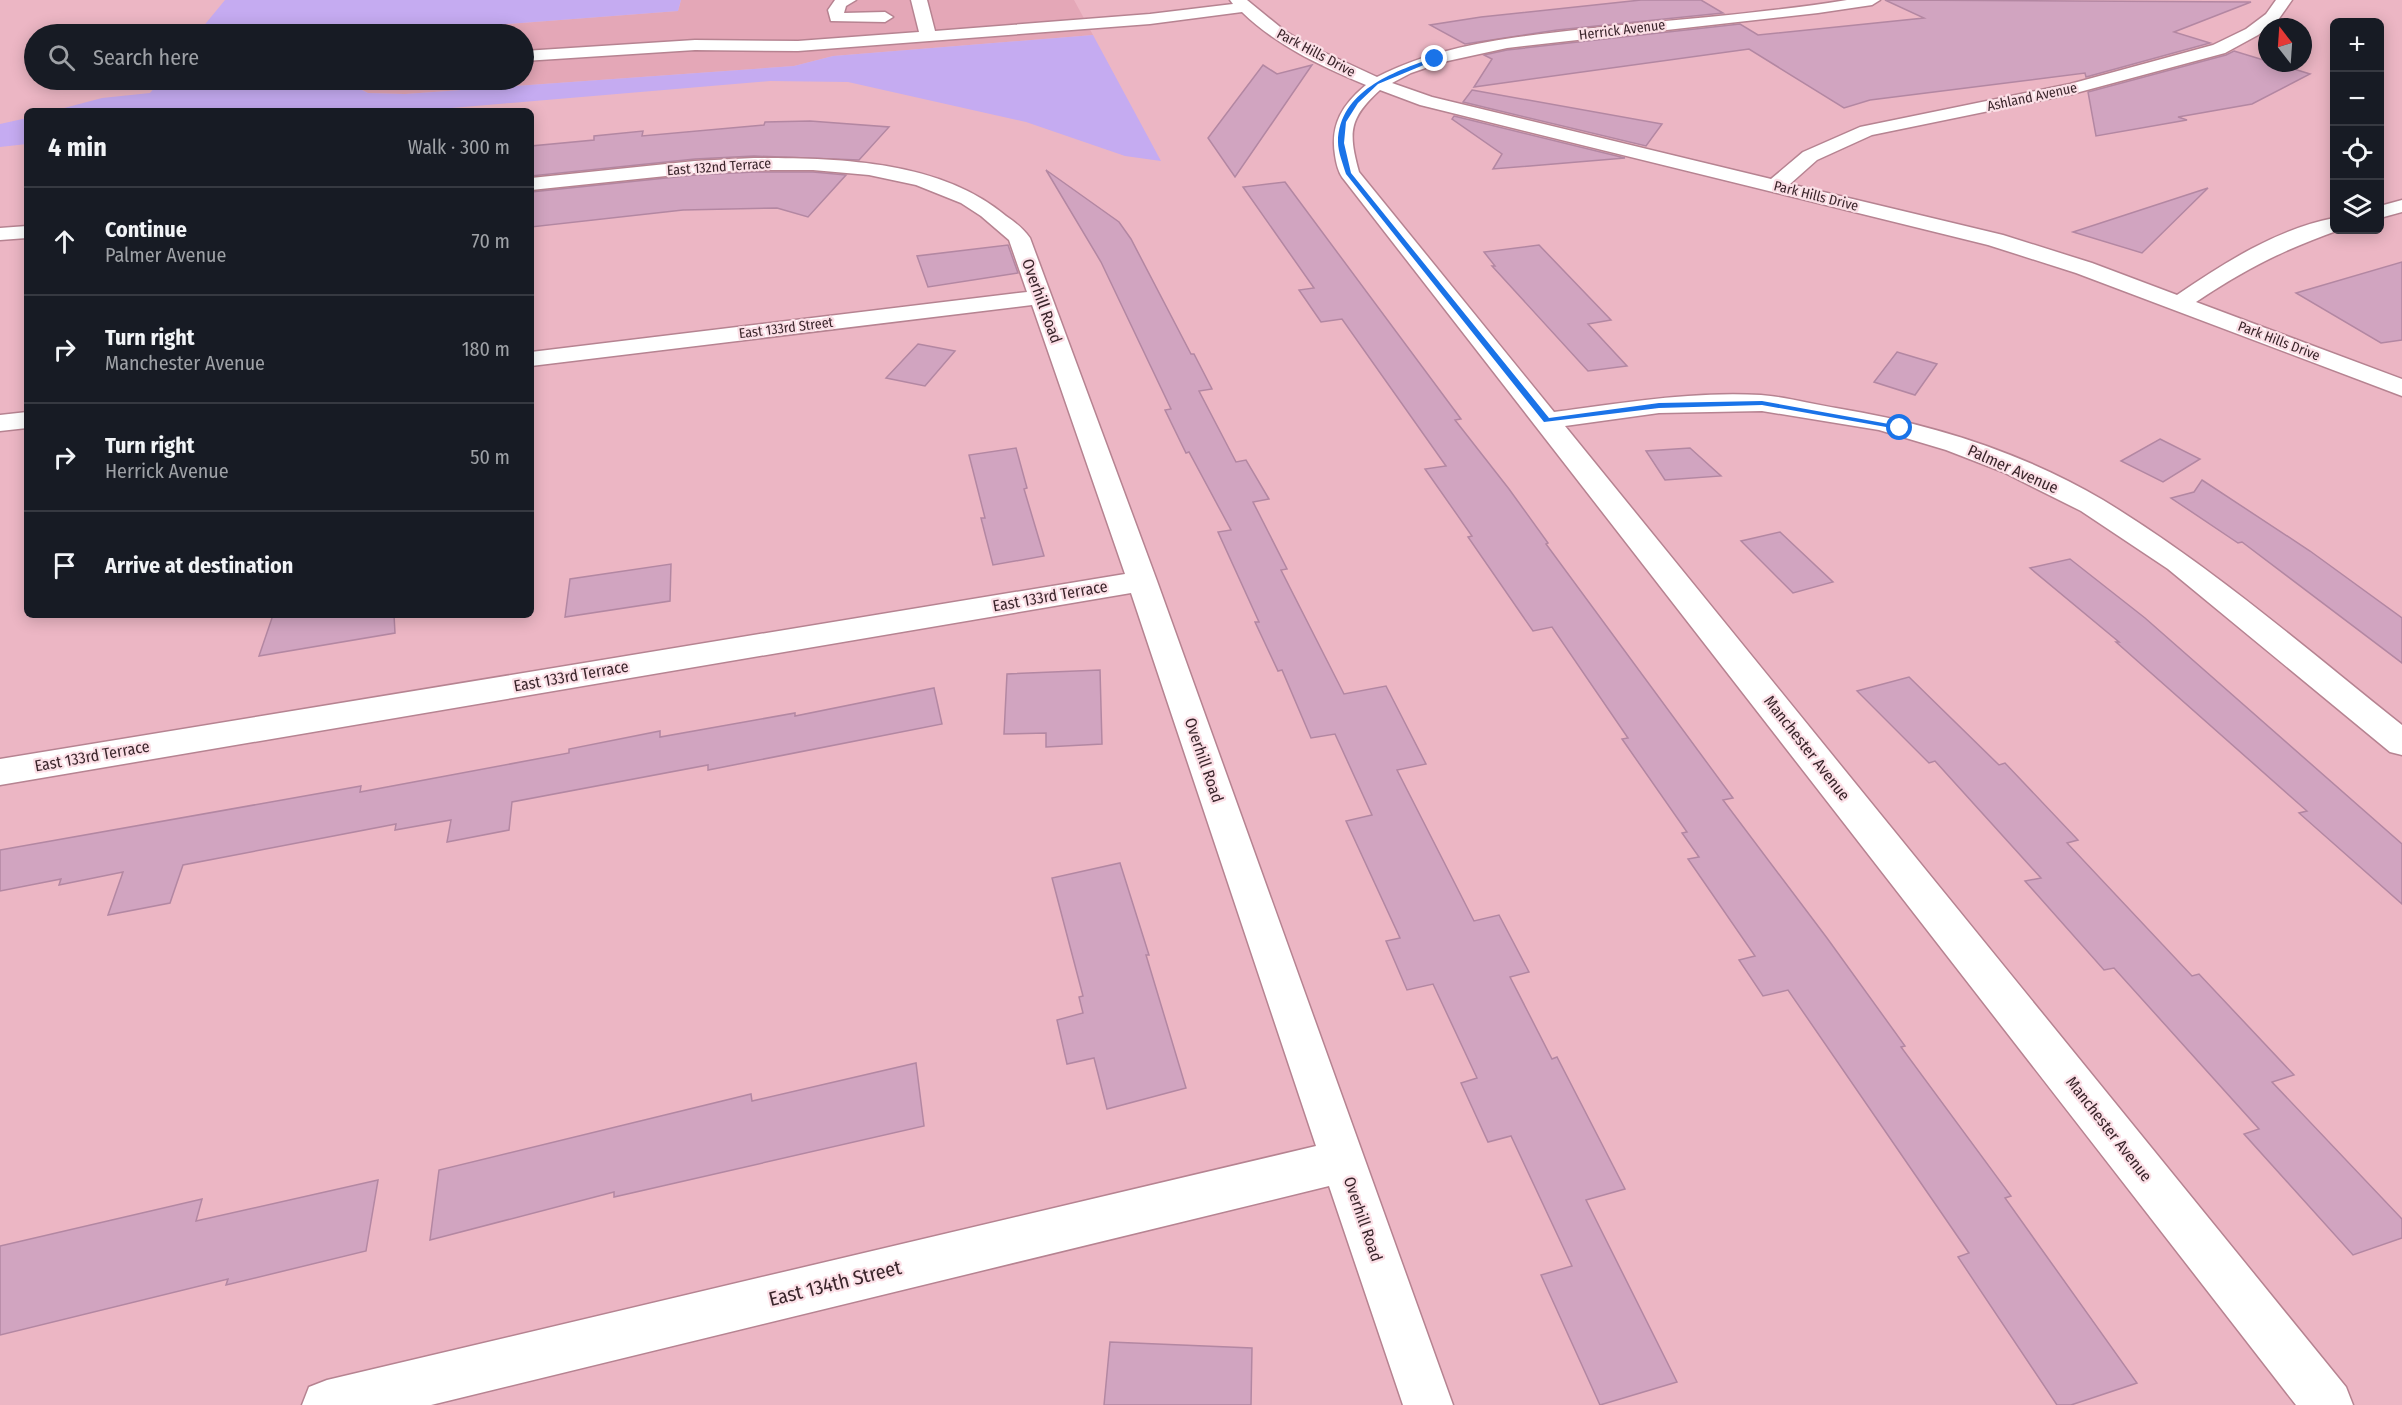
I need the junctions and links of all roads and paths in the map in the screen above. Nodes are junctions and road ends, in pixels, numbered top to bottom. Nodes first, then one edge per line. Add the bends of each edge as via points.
1 (848, 0) edge
2 (1872, 0) edge
3 (2284, 0) edge
4 (1241, 4) edge
5 (912, 12) edge
6 (928, 36) junction
7 (534, 55) edge
8 (1376, 83) junction
9 (907, 177) joint
10 (534, 184) edge
11 (1775, 186) junction
12 (2402, 206) edge
13 (2384, 211) edge
14 (2330, 225) edge
15 (24, 232) edge
16 (0, 234) edge
17 (1042, 297) junction
18 (2180, 303) junction
19 (534, 359) edge
20 (2402, 387) edge
21 (24, 420) edge
22 (1547, 421) junction
23 (0, 423) edge
24 (1142, 580) junction
25 (2402, 743) edge
26 (0, 772) edge
27 (1343, 1161) junction
28 (327, 1405) edge
29 (1428, 1405) edge
30 (2328, 1405) edge

1 - 5 street via 836,10 837,18
2 - 8 street, Herrick Avenue via 1523,42 1435,59
3 - 11 street, Ashland Avenue via 2252,32 2218,49 2072,89 1866,131 1810,156
4 - 6 street via 1150,19 1054,21
4 - 8 street, Park Hills Drive via 1273,31 1317,57
5 - 6 street
6 - 7 street via 798,46 687,45
8 - 11 street, Park Hills Drive via 1468,113
8 - 22 street, Manchester Avenue via 1356,102 1344,122 1341,143 1348,174
9 - 10 street, East 132nd Terrace via 797,163 723,165
9 - 17 street, Overhill Road via 968,198 993,213 1019,238
11 - 18 street, Park Hills Drive via 1995,240
12 - 13 street
14 - 18 street via 2278,244 2229,269
15 - 16 street
17 - 19 street, East 133rd Street
17 - 24 street, Overhill Road
18 - 20 street, Park Hills Drive
21 - 23 street
22 - 25 street, Palmer Avenue via 1659,405 1762,403 1882,423 1955,444 2013,466 2091,505 2178,562
22 - 30 street, Manchester Avenue
24 - 26 street, East 133rd Terrace
24 - 27 street, Overhill Road
27 - 28 street, East 134th Street
27 - 29 street, Overhill Road

